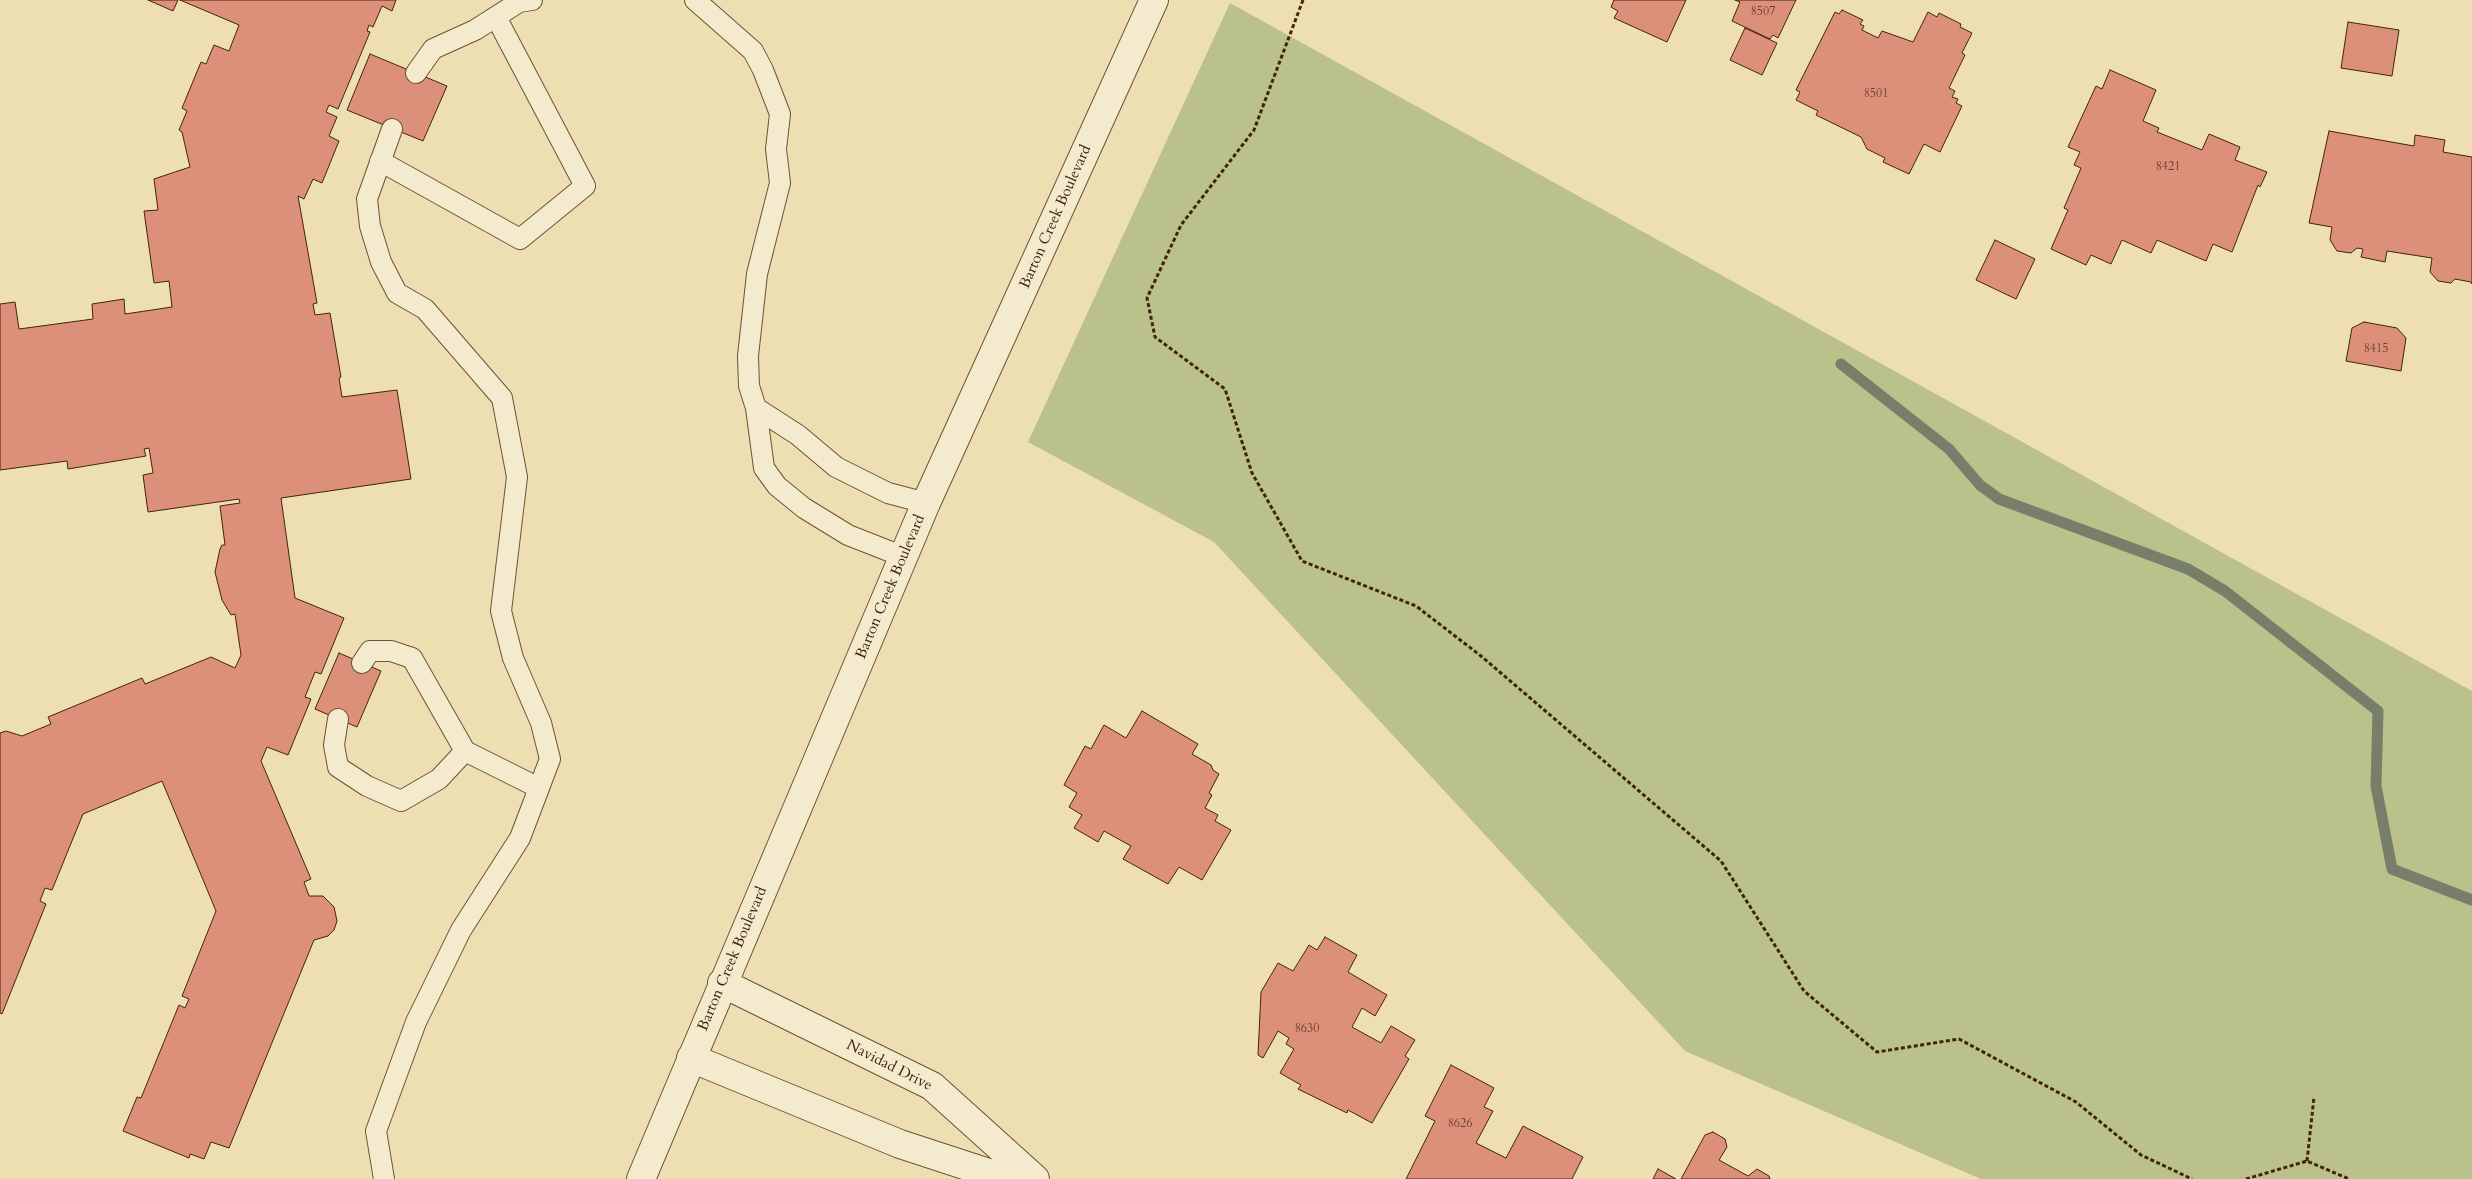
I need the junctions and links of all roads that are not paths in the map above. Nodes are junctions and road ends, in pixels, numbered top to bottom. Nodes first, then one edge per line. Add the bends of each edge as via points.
1 (532, 0) edge
2 (694, 0) edge
3 (1154, 0) edge
4 (496, 17) junction
5 (416, 73) dead end
6 (392, 128) dead end
7 (380, 161) junction
8 (756, 408) junction
9 (926, 503) junction
10 (904, 557) junction
11 (362, 663) dead end
12 (338, 719) dead end
13 (465, 751) junction
14 (539, 788) junction
15 (722, 983) junction
16 (691, 1058) junction
17 (384, 1179) edge
18 (641, 1179) edge
19 (1007, 1179) edge
20 (1034, 1179) edge

1 - 4 lane via 519,2
2 - 8 lane via 753,51 780,114 776,149 780,183 751,310 748,386
3 - 9 street, Barton Creek Boulevard
4 - 5 lane via 476,30 433,49
4 - 7 lane via 585,186 520,239
6 - 7 lane
7 - 14 lane via 367,199 370,226 380,262 397,293 425,310 502,398 516,477 501,610 514,658 542,723 550,759
8 - 9 lane via 798,435 836,467 888,493
8 - 10 lane via 764,468 777,486 804,508 848,535
9 - 10 street, Barton Creek Boulevard
10 - 15 street, Barton Creek Boulevard
11 - 13 lane via 370,651 391,651 412,658
12 - 13 lane via 334,745 338,767 367,786 401,801 439,779
13 - 14 lane
14 - 17 lane via 520,838 461,930 416,1022 376,1131
15 - 16 street, Barton Creek Boulevard
15 - 20 street, Navidad Drive via 932,1086
16 - 18 street, Barton Creek Boulevard
16 - 19 street via 900,1144

